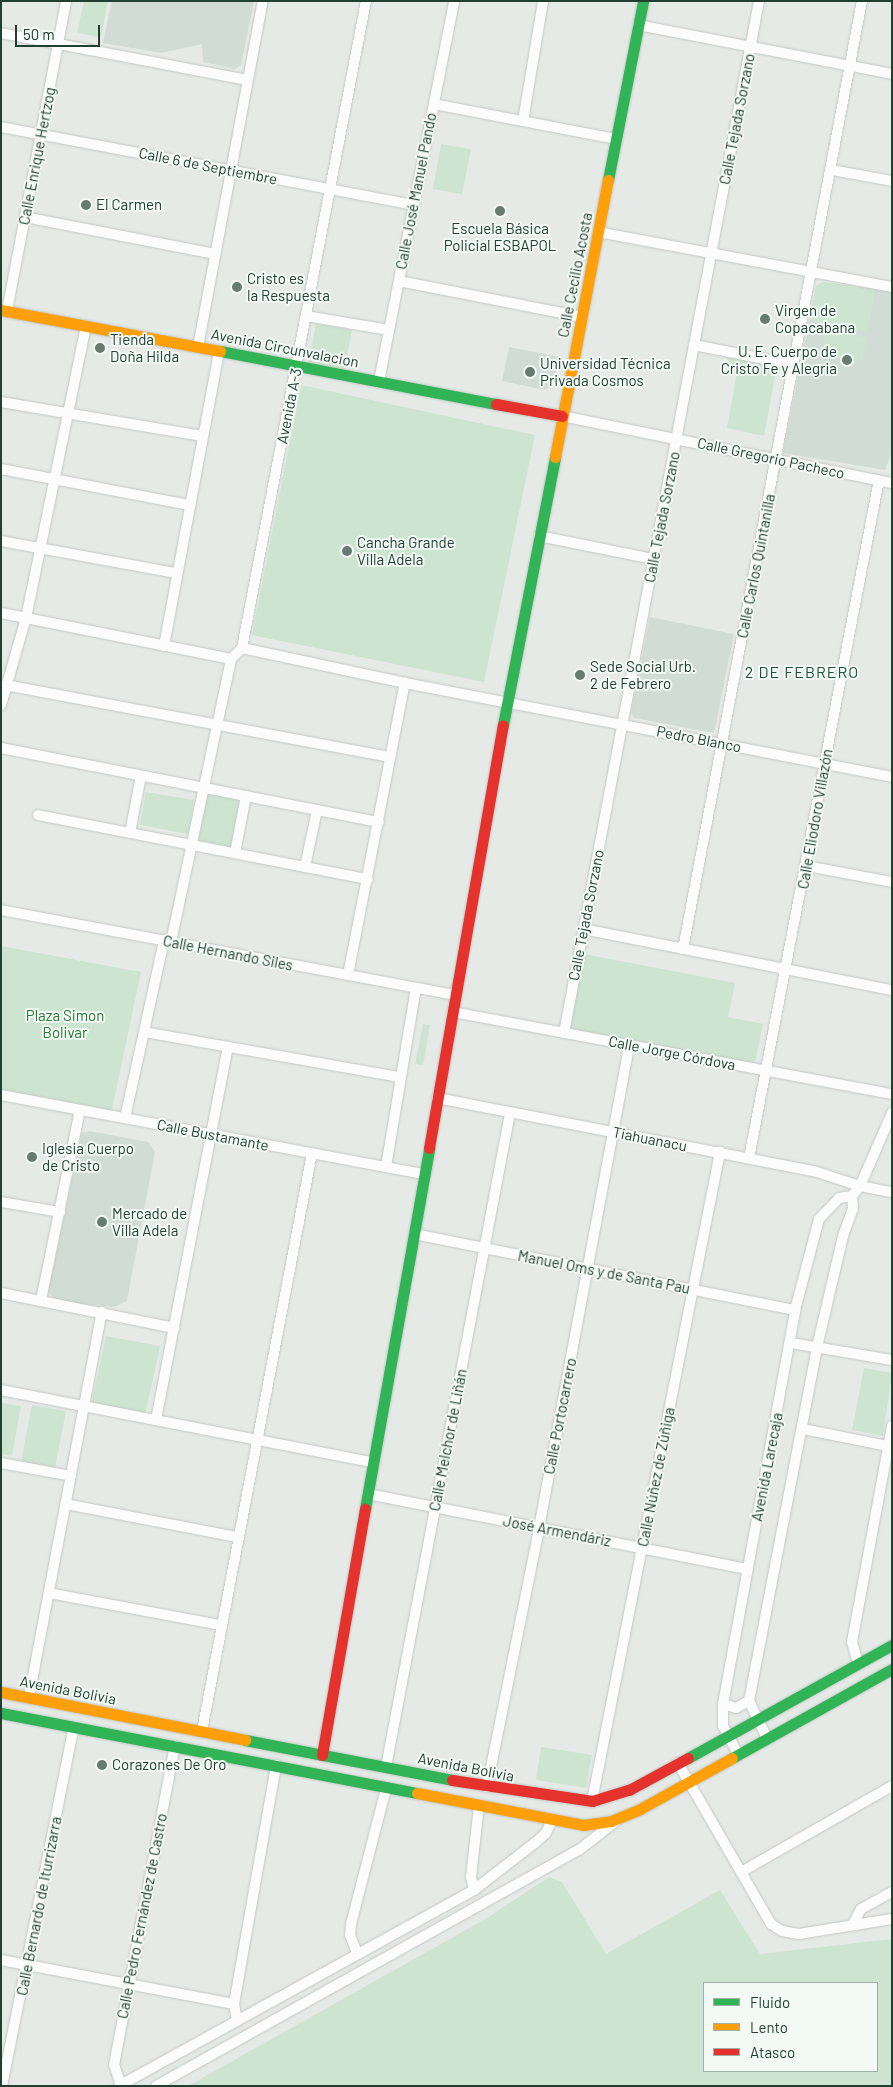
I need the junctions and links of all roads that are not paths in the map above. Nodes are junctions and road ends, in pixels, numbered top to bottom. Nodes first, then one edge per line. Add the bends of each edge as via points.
1 (66, 1) edge
2 (263, 1) edge
3 (366, 1) edge
4 (454, 1) edge
5 (543, 1) edge
6 (643, 1) edge
7 (759, 1) edge
8 (862, 1) edge
9 (638, 25) junction
10 (1, 33) edge
11 (58, 45) junction
12 (750, 46) junction
13 (849, 66) junction
14 (892, 74) edge
15 (248, 80) junction
16 (434, 104) junction
17 (523, 121) junction
18 (1, 127) edge
19 (41, 134) junction
20 (616, 139) junction
21 (231, 170) junction
22 (832, 170) junction
23 (892, 181) edge
24 (330, 189) junction
25 (414, 204) junction
26 (25, 217) junction
27 (598, 232) junction
28 (712, 253) junction
29 (216, 254) junction
30 (812, 272) junction
31 (399, 281) junction
32 (892, 286) edge
33 (4, 311) edge
34 (306, 316) junction
35 (582, 317) junction
36 (86, 326) junction
37 (389, 330) junction
38 (694, 345) junction
39 (198, 347) junction
40 (219, 351) junction
41 (795, 365) junction
42 (296, 366) junction
43 (379, 382) junction
44 (1, 402) edge
45 (66, 414) junction
46 (562, 416) junction
47 (202, 436) junction
48 (676, 438) junction
49 (777, 460) junction
50 (1, 469) edge
51 (52, 480) junction
52 (879, 480) junction
53 (892, 482) edge
54 (189, 506) junction
55 (539, 536) junction
56 (1, 540) edge
57 (40, 548) junction
58 (653, 560) junction
59 (176, 573) junction
60 (1, 613) edge
61 (26, 618) junction
62 (164, 646) junction
63 (242, 648) junction
64 (231, 659) junction
65 (5, 680) edge
66 (405, 683) junction
67 (507, 702) junction
68 (1, 705) edge
69 (622, 724) junction
70 (216, 725) junction
71 (722, 744) junction
72 (1, 748) edge
73 (390, 757) junction
74 (825, 764) junction
75 (141, 776) junction
76 (892, 776) edge
77 (204, 788) junction
78 (246, 796) junction
79 (317, 810) junction
80 (38, 815) dead end
81 (379, 822) junction
82 (130, 833) junction
83 (192, 845) junction
84 (235, 853) junction
85 (807, 866) junction
86 (305, 867) junction
87 (368, 879) junction
88 (892, 882) edge
89 (1, 910) edge
90 (583, 929) junction
91 (168, 941) junction
92 (683, 949) junction
93 (786, 969) junction
94 (348, 975) junction
95 (416, 988) junction
96 (892, 990) edge
97 (456, 995) junction
98 (453, 1012) junction
99 (144, 1032) junction
100 (564, 1033) junction
101 (629, 1045) junction
102 (228, 1047) junction
103 (766, 1070) junction
104 (399, 1077) junction
105 (892, 1094) edge
106 (1, 1095) edge
107 (437, 1098) junction
108 (80, 1110) junction
109 (510, 1113) junction
110 (892, 1113) edge
111 (125, 1118) junction
112 (613, 1132) junction
113 (211, 1134) junction
114 (720, 1152) junction
115 (312, 1153) junction
116 (749, 1158) junction
117 (386, 1167) junction
118 (424, 1174) junction
119 (860, 1186) junction
120 (892, 1192) edge
121 (852, 1196) junction
122 (1, 1202) edge
123 (60, 1212) junction
124 (414, 1234) junction
125 (484, 1248) junction
126 (588, 1269) junction
127 (693, 1290) junction
128 (1, 1292) edge
129 (41, 1300) junction
130 (795, 1310) junction
131 (102, 1312) junction
132 (174, 1328) junction
133 (791, 1343) junction
134 (817, 1347) junction
135 (892, 1360) edge
136 (1, 1390) edge
137 (84, 1406) junction
138 (156, 1420) junction
139 (892, 1426) edge
140 (803, 1429) junction
141 (256, 1440) junction
142 (888, 1446) junction
143 (373, 1462) junction
144 (1, 1463) edge
145 (71, 1476) junction
146 (368, 1494) junction
147 (66, 1504) junction
148 (435, 1508) junction
149 (539, 1528) junction
150 (238, 1537) junction
151 (642, 1548) junction
152 (746, 1569) junction
153 (48, 1593) junction
154 (220, 1625) junction
155 (892, 1645) edge
156 (858, 1663) junction
157 (892, 1669) edge
158 (1, 1692) edge
159 (29, 1698) junction
160 (749, 1701) junction
161 (722, 1704) junction
162 (1, 1713) edge
163 (757, 1719) junction
164 (74, 1727) junction
165 (202, 1731) junction
166 (727, 1736) junction
167 (767, 1738) junction
168 (175, 1746) junction
169 (322, 1754) junction
170 (738, 1754) junction
171 (678, 1764) junction
172 (276, 1765) junction
173 (386, 1767) junction
174 (318, 1773) junction
175 (689, 1781) junction
176 (892, 1786) edge
177 (487, 1787) junction
178 (386, 1789) junction
179 (592, 1801) junction
180 (479, 1806) junction
181 (621, 1817) junction
182 (552, 1820) junction
183 (741, 1872) junction
184 (474, 1890) junction
185 (892, 1892) edge
186 (892, 1919) edge
187 (853, 1924) junction
188 (357, 1953) junction
189 (1, 1960) edge
190 (28, 1966) junction
191 (128, 1984) junction
192 (234, 2004) junction
193 (237, 2021) junction
194 (120, 2085) edge
195 (2, 2086) edge
196 (156, 2086) edge

1 - 11 street, Calle Enrique Hertzog
2 - 15 street
3 - 24 street, Avenida A-3
4 - 16 street, Calle José Manuel Pando
5 - 17 street
6 - 9 street, Calle Cecilio Acosta
7 - 12 street, Calle Tejada Sorzano
8 - 13 street, Calle Carlos Quintanilla
9 - 12 street
9 - 20 street, Calle Cecilio Acosta
10 - 11 street
11 - 15 street
11 - 19 street, Calle Enrique Hertzog
12 - 13 street
12 - 28 street, Calle Tejada Sorzano
13 - 14 street
13 - 22 street, Calle Carlos Quintanilla
15 - 21 street
16 - 17 street
16 - 25 street, Calle José Manuel Pando
17 - 20 street
18 - 19 street, Calle 6 de Septiembre
19 - 21 street, Calle 6 de Septiembre
19 - 26 street, Calle Enrique Hertzog
20 - 27 street, Calle Cecilio Acosta
21 - 24 street, Calle 6 de Septiembre
21 - 29 street
22 - 23 street
22 - 30 street, Calle Carlos Quintanilla
24 - 25 street, Calle 6 de Septiembre
24 - 34 street, Avenida A-3
25 - 31 street, Calle José Manuel Pando
26 - 29 street
26 - 33 street, Calle Enrique Hertzog
27 - 28 street
27 - 35 street, Calle Cecilio Acosta
28 - 30 street
28 - 38 street, Calle Tejada Sorzano
29 - 39 street
30 - 32 street
30 - 41 street, Calle Carlos Quintanilla
31 - 35 street
31 - 37 street, Calle José Manuel Pando
33 - 36 street, Avenida Circunvalacion
34 - 37 street
34 - 42 street, Avenida A-3
35 - 46 street, Calle Cecilio Acosta
36 - 39 street, Avenida Circunvalacion
36 - 45 street
37 - 43 street, Calle José Manuel Pando
38 - 41 street
38 - 48 street, Calle Tejada Sorzano
39 - 40 street, Avenida Circunvalacion
40 - 42 street, Avenida Circunvalacion
40 - 47 street
41 - 49 street, Calle Carlos Quintanilla
42 - 43 street, Avenida Circunvalacion
42 - 63 street, Avenida A-3
43 - 46 street, Avenida Circunvalacion
44 - 45 street
45 - 47 street
45 - 51 street
46 - 48 street, Calle Gregorio Pacheco
46 - 55 street, Calle Cecilio Acosta
47 - 54 street
48 - 49 street, Calle Gregorio Pacheco
48 - 58 street, Calle Tejada Sorzano
49 - 52 street, Calle Gregorio Pacheco
49 - 71 street, Calle Carlos Quintanilla
50 - 51 street
51 - 54 street
51 - 57 street
52 - 53 street, Calle Gregorio Pacheco
52 - 74 street, Calle Eliodoro Villazón
54 - 59 street
55 - 58 street
55 - 67 street, Calle Cecilio Acosta
56 - 57 street
57 - 59 street
57 - 61 street
58 - 69 street, Calle Tejada Sorzano
59 - 62 street
60 - 61 street
61 - 62 street
61 - 65 street
62 - 64 street
63 - 64 street
63 - 66 street, Pedro Blanco
64 - 70 street
65 - 68 street
65 - 70 street
66 - 67 street, Pedro Blanco
66 - 73 street
67 - 69 street, Pedro Blanco
67 - 97 street, Calle Cecilio Acosta
69 - 71 street, Pedro Blanco
69 - 90 street, Calle Tejada Sorzano
70 - 73 street
70 - 77 street
71 - 74 street, Pedro Blanco
71 - 92 street, Calle Carlos Quintanilla
72 - 75 street
73 - 81 street
74 - 76 street, Pedro Blanco
74 - 85 street, Calle Eliodoro Villazón
75 - 77 street
75 - 82 street
77 - 78 street
77 - 83 street
78 - 79 street
78 - 84 street
79 - 81 street
79 - 86 street
80 - 82 street
81 - 87 street
82 - 83 street
83 - 84 street
83 - 91 street
84 - 86 street
85 - 88 street
85 - 93 street, Calle Eliodoro Villazón
86 - 87 street
87 - 94 street
89 - 91 street, Calle Hernando Siles
90 - 92 street
90 - 100 street, Calle Tejada Sorzano
91 - 94 street, Calle Hernando Siles
91 - 99 street
92 - 93 street
93 - 96 street
93 - 103 street, Calle Eliodoro Villazón
94 - 95 street, Calle Hernando Siles
95 - 97 street, Calle Hernando Siles
95 - 104 street
97 - 98 street, Calle Cecilio Acosta
98 - 100 street, Calle Jorge Córdova
98 - 107 street, Calle Cecilio Acosta
99 - 102 street
99 - 111 street
100 - 101 street, Calle Jorge Córdova
101 - 103 street, Calle Jorge Córdova
101 - 112 street, Calle Portocarrero
102 - 104 street
102 - 113 street
103 - 105 street, Calle Jorge Córdova
103 - 116 street, Calle Eliodoro Villazón
104 - 117 street
106 - 108 street, Calle Bustamante
107 - 109 street, Tiahuanacu
107 - 118 street, Calle Cecilio Acosta
108 - 111 street, Calle Bustamante
108 - 123 street
109 - 112 street, Tiahuanacu
109 - 125 street, Calle Melchor de Liñán
110 - 119 street, Avenida Larecaja
111 - 113 street, Calle Bustamante
112 - 114 street, Tiahuanacu
112 - 126 street, Calle Portocarrero
113 - 115 street, Calle Bustamante
113 - 132 street
114 - 116 street, Tiahuanacu
114 - 127 street, Calle Núñez de Zúñiga
115 - 117 street, Calle Bustamante
115 - 141 street
116 - 119 street, Tiahuanacu via 814,1171
117 - 118 street, Calle Bustamante
118 - 124 street, Calle Cecilio Acosta
119 - 120 street, Tiahuanacu
119 - 121 street, Avenida Larecaja
121 - 130 street, Avenida Larecaja via 839,1198 819,1219
121 - 134 street, Avenida Larecaja via 852,1209
122 - 123 street
123 - 129 street
124 - 125 street, Manuel Oms y de Santa Pau
124 - 143 street, Calle Cecilio Acosta
125 - 126 street, Manuel Oms y de Santa Pau
125 - 148 street, Calle Melchor de Liñán
126 - 127 street, Manuel Oms y de Santa Pau
126 - 149 street, Calle Portocarrero
127 - 130 street, Manuel Oms y de Santa Pau
127 - 151 street, Calle Núñez de Zúñiga
128 - 129 street
129 - 131 street
130 - 133 street, Avenida Larecaja
131 - 132 street
131 - 137 street
132 - 138 street
133 - 134 street
133 - 152 street, Avenida Larecaja
134 - 135 street
134 - 140 street, Avenida Larecaja
136 - 137 street
137 - 138 street
137 - 145 street
138 - 141 street
139 - 142 street
140 - 142 street
140 - 160 street, Avenida Larecaja
141 - 143 street
141 - 150 street
142 - 156 street via 852,1642
143 - 146 street, Calle Cecilio Acosta
144 - 145 street
145 - 147 street
146 - 148 street, José Armendáriz
146 - 169 street, Calle Cecilio Acosta
147 - 150 street
147 - 153 street
148 - 149 street, José Armendáriz
148 - 173 street, Calle Melchor de Liñán
149 - 151 street, José Armendáriz
149 - 177 street, Calle Portocarrero
150 - 154 street
151 - 152 street, José Armendáriz
151 - 179 street, Calle Núñez de Zúñiga
152 - 161 street, Avenida Larecaja
153 - 154 street
153 - 159 street
154 - 165 street
155 - 156 street, Avenida Bolivia
156 - 163 street, Avenida Bolivia
157 - 167 street
158 - 159 street, Avenida Bolivia
159 - 165 street, Avenida Bolivia
160 - 161 street via 736,1708
160 - 163 street
161 - 166 street, Avenida Larecaja
162 - 164 street
163 - 166 street, Avenida Bolivia
163 - 167 street
164 - 168 street
164 - 190 street, Calle Bernardo de Iturrizarra
165 - 169 street, Avenida Bolivia
166 - 170 street, Avenida Larecaja
166 - 171 street, Avenida Bolivia
167 - 170 street
168 - 172 street
168 - 191 street, Calle Pedro Fernández de Castro
169 - 173 street, Avenida Bolivia
169 - 174 street
170 - 175 street
171 - 175 street
171 - 179 street, Avenida Bolivia via 629,1790
172 - 174 street
172 - 192 street
173 - 177 street, Avenida Bolivia
174 - 178 street
175 - 181 street
175 - 183 street
176 - 183 street
177 - 179 street, Avenida Bolivia
178 - 180 street
178 - 188 street via 351,1924 350,1935
180 - 182 street
180 - 184 street via 471,1877
181 - 182 street via 592,1824
181 - 196 street via 579,1850
182 - 184 street via 546,1834
183 - 187 street via 771,1924 782,1931 799,1934
184 - 188 street
185 - 187 street via 861,1909
186 - 187 street
188 - 193 street
189 - 190 street
190 - 191 street
190 - 195 street, Calle Bernardo de Iturrizarra
191 - 192 street
191 - 194 street, Calle Pedro Fernández de Castro via 114,2065
192 - 193 street
193 - 194 street

